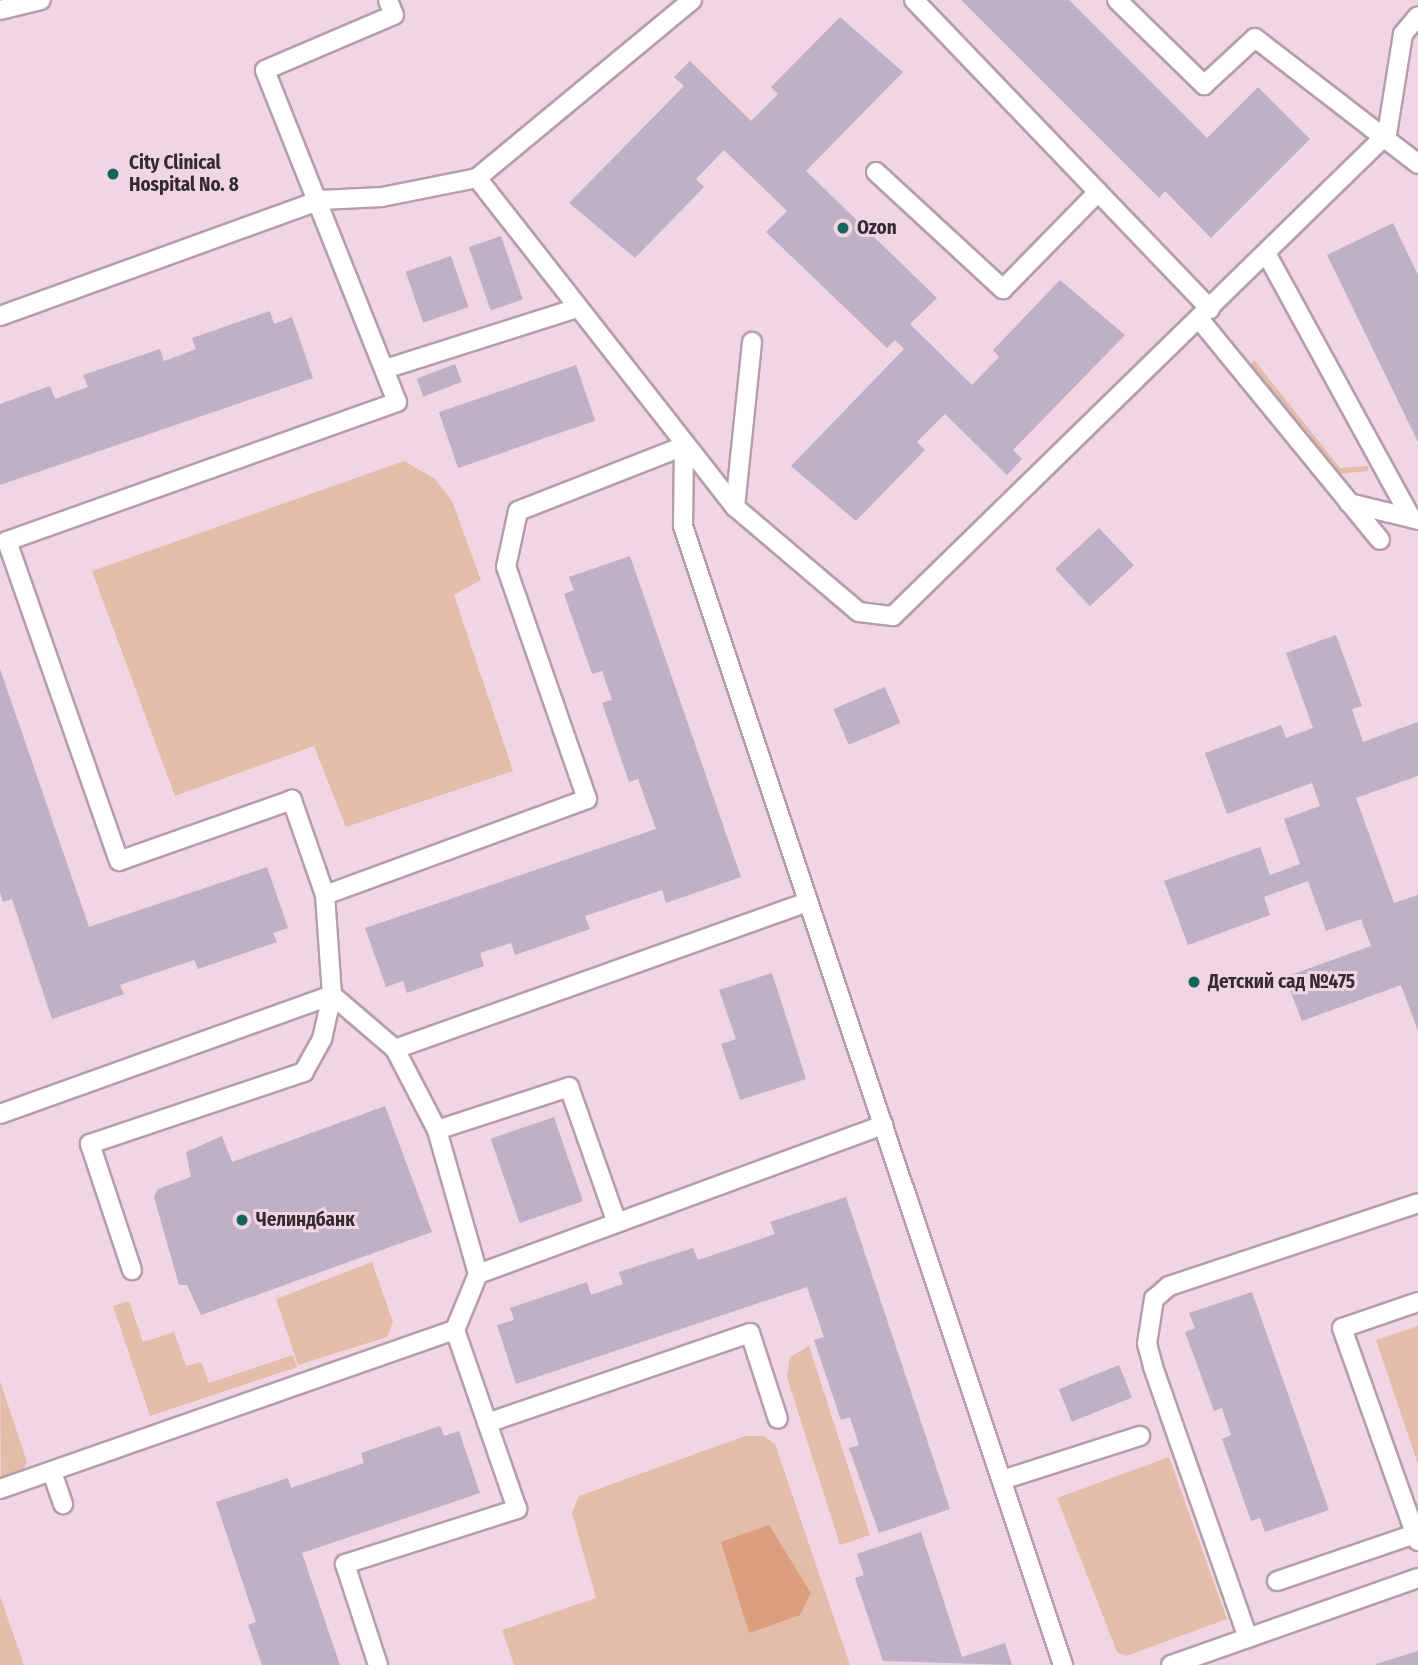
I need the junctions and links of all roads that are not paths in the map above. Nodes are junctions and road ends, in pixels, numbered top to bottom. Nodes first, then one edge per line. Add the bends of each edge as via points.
1 (41, 0) edge
2 (388, 0) edge
3 (692, 0) edge
4 (914, 0) edge
5 (1117, 0) edge
6 (0, 10) edge
7 (1418, 16) edge
8 (1387, 134) junction
9 (1418, 164) edge
10 (876, 172) dead end
11 (477, 178) junction
12 (1098, 192) junction
13 (321, 200) junction
14 (1266, 253) junction
15 (577, 308) junction
16 (1205, 314) junction
17 (0, 316) edge
18 (752, 342) dead end
19 (385, 369) junction
20 (684, 446) junction
21 (1349, 503) junction
22 (735, 507) junction
23 (1414, 519) edge
24 (1380, 540) dead end
25 (325, 895) junction
26 (808, 902) junction
27 (332, 995) junction
28 (395, 1049) junction
29 (0, 1114) edge
30 (883, 1125) junction
31 (438, 1130) junction
32 (1418, 1203) edge
33 (617, 1223) junction
34 (132, 1270) dead end
35 (478, 1275) junction
36 (1418, 1302) edge
37 (455, 1330) junction
38 (778, 1419) dead end
39 (487, 1423) junction
40 (1140, 1436) dead end
41 (52, 1472) junction
42 (1002, 1480) junction
43 (0, 1489) edge
44 (63, 1504) dead end
45 (1417, 1538) edge
46 (1418, 1578) edge
47 (1277, 1581) dead end
48 (1248, 1638) junction
49 (378, 1665) edge
50 (1063, 1665) edge
51 (1171, 1665) edge

1 - 6 lane
2 - 13 lane via 394,15 265,70
3 - 11 lane
4 - 12 lane
5 - 8 lane via 1204,85 1255,38
7 - 8 lane via 1403,34
8 - 9 lane
8 - 14 lane
10 - 12 lane via 1003,289
11 - 13 lane via 382,197
11 - 15 lane
12 - 16 lane
13 - 17 lane
13 - 19 lane
14 - 16 lane
14 - 23 lane
15 - 19 lane
15 - 20 lane
16 - 21 lane
16 - 22 lane via 893,616 859,612
18 - 22 lane
19 - 25 lane via 397,402 7,541 119,860 292,800
20 - 22 lane
20 - 25 lane via 518,511 506,567 587,799
20 - 26 lane via 682,526
21 - 23 lane
21 - 24 lane
25 - 27 lane
26 - 28 lane
26 - 30 lane
27 - 28 lane
27 - 29 lane
27 - 34 lane via 321,1039 304,1072 90,1144
28 - 31 lane
30 - 33 lane
30 - 42 lane
31 - 33 lane via 569,1087
31 - 35 lane
32 - 48 lane via 1169,1286 1154,1299 1150,1355
33 - 35 lane
35 - 37 lane
36 - 45 lane via 1342,1328
37 - 39 lane
37 - 41 lane
38 - 39 lane via 750,1333
39 - 49 lane via 517,1509 345,1564
40 - 42 lane
41 - 43 lane
41 - 44 lane
42 - 50 lane
45 - 47 lane
46 - 48 lane
48 - 51 lane

